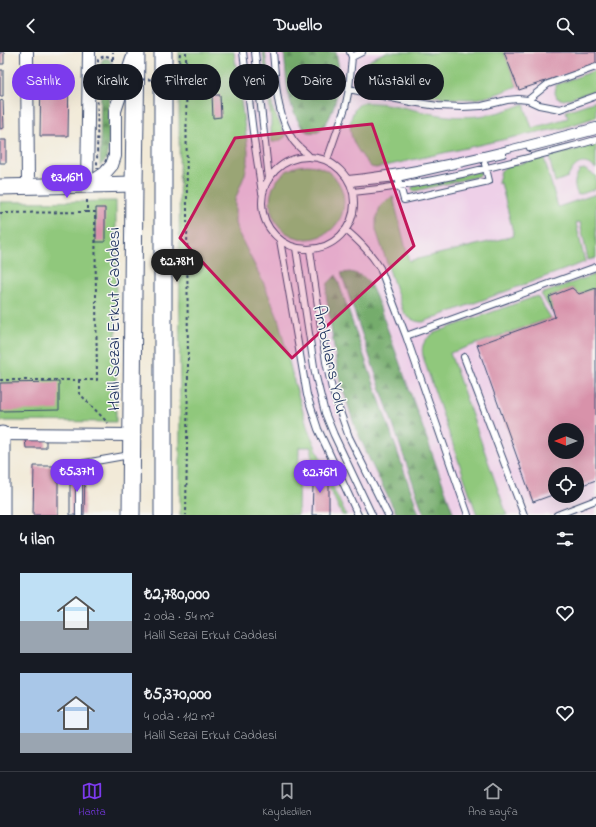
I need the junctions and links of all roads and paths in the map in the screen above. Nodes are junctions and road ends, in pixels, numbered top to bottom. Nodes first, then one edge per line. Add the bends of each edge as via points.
1 (27, 52) edge
2 (89, 52) edge
3 (135, 52) edge
4 (163, 52) edge
5 (180, 52) edge
6 (186, 52) edge
7 (243, 52) edge
8 (255, 52) edge
9 (272, 52) edge
10 (362, 52) edge
11 (113, 53) edge
12 (351, 54) edge
13 (110, 57) dead end
14 (596, 66) edge
15 (349, 89) junction
16 (596, 96) edge
17 (528, 100) junction
18 (596, 126) edge
19 (596, 131) edge
20 (596, 140) edge
21 (309, 156) junction
22 (483, 157) junction
23 (327, 160) junction
24 (486, 168) junction
25 (397, 175) junction
26 (269, 179) junction
27 (349, 181) junction
28 (134, 184) junction
29 (88, 185) junction
30 (401, 186) junction
31 (0, 187) edge
32 (28, 187) junction
33 (354, 192) junction
34 (262, 195) junction
35 (87, 212) junction
36 (0, 213) edge
37 (346, 230) junction
38 (280, 240) junction
39 (296, 248) junction
40 (310, 250) junction
41 (596, 267) edge
42 (406, 336) junction
43 (464, 357) dead end
44 (0, 380) edge
45 (79, 380) junction
46 (1, 434) edge
47 (126, 435) junction
48 (132, 454) junction
49 (596, 500) edge
50 (572, 512) edge
51 (2, 515) edge
52 (79, 515) edge
53 (132, 515) edge
54 (163, 515) edge
55 (186, 515) edge
56 (358, 515) edge
57 (372, 515) edge
58 (388, 515) edge
59 (468, 515) edge
60 (524, 515) edge
61 (557, 515) edge

1 - 32 street
2 - 29 street
3 - 28 main road, Halil Sezai Erkut Caddesi
3 - 29 street via 115,111 115,156 112,165
4 - 54 main road
5 - 11 path, bridge via 178,80 112,79
6 - 55 path
7 - 34 lane
8 - 26 lane
9 - 21 lane via 280,113 294,142
10 - 12 lane
11 - 13 path
12 - 15 lane
14 - 17 lane via 548,84
15 - 17 lane via 438,106 482,106 507,100
15 - 23 lane
16 - 17 lane via 560,109 539,106
18 - 22 lane
19 - 22 lane
20 - 24 lane
21 - 23 lane
21 - 26 lane via 286,162 275,170
22 - 24 lane
22 - 25 lane
23 - 27 lane via 339,168
24 - 30 lane
24 - 30 lane via 489,181 404,200
25 - 27 lane
25 - 30 lane
26 - 34 lane
27 - 33 lane
28 - 29 street
28 - 47 main road, Halil Sezai Erkut Caddesi
29 - 32 street
29 - 35 path
30 - 33 lane
31 - 32 street
33 - 37 lane via 353,217
34 - 38 lane via 266,223
35 - 36 path
35 - 45 path via 94,212 97,380
37 - 40 lane via 332,243
37 - 42 lane via 374,258 380,268
38 - 39 lane
38 - 56 lane via 307,395 318,429
39 - 40 lane
39 - 57 lane, Ambulans Yolu via 315,373 325,414
40 - 58 lane via 332,389 350,437
41 - 42 lane
42 - 59 lane
43 - 60 lane
44 - 45 path
45 - 47 path via 79,393
46 - 47 street
46 - 51 street
47 - 48 main road, Halil Sezai Erkut Caddesi
48 - 52 lane via 79,464
48 - 53 main road, Halil Sezai Erkut Caddesi
49 - 50 lane
50 - 61 lane

